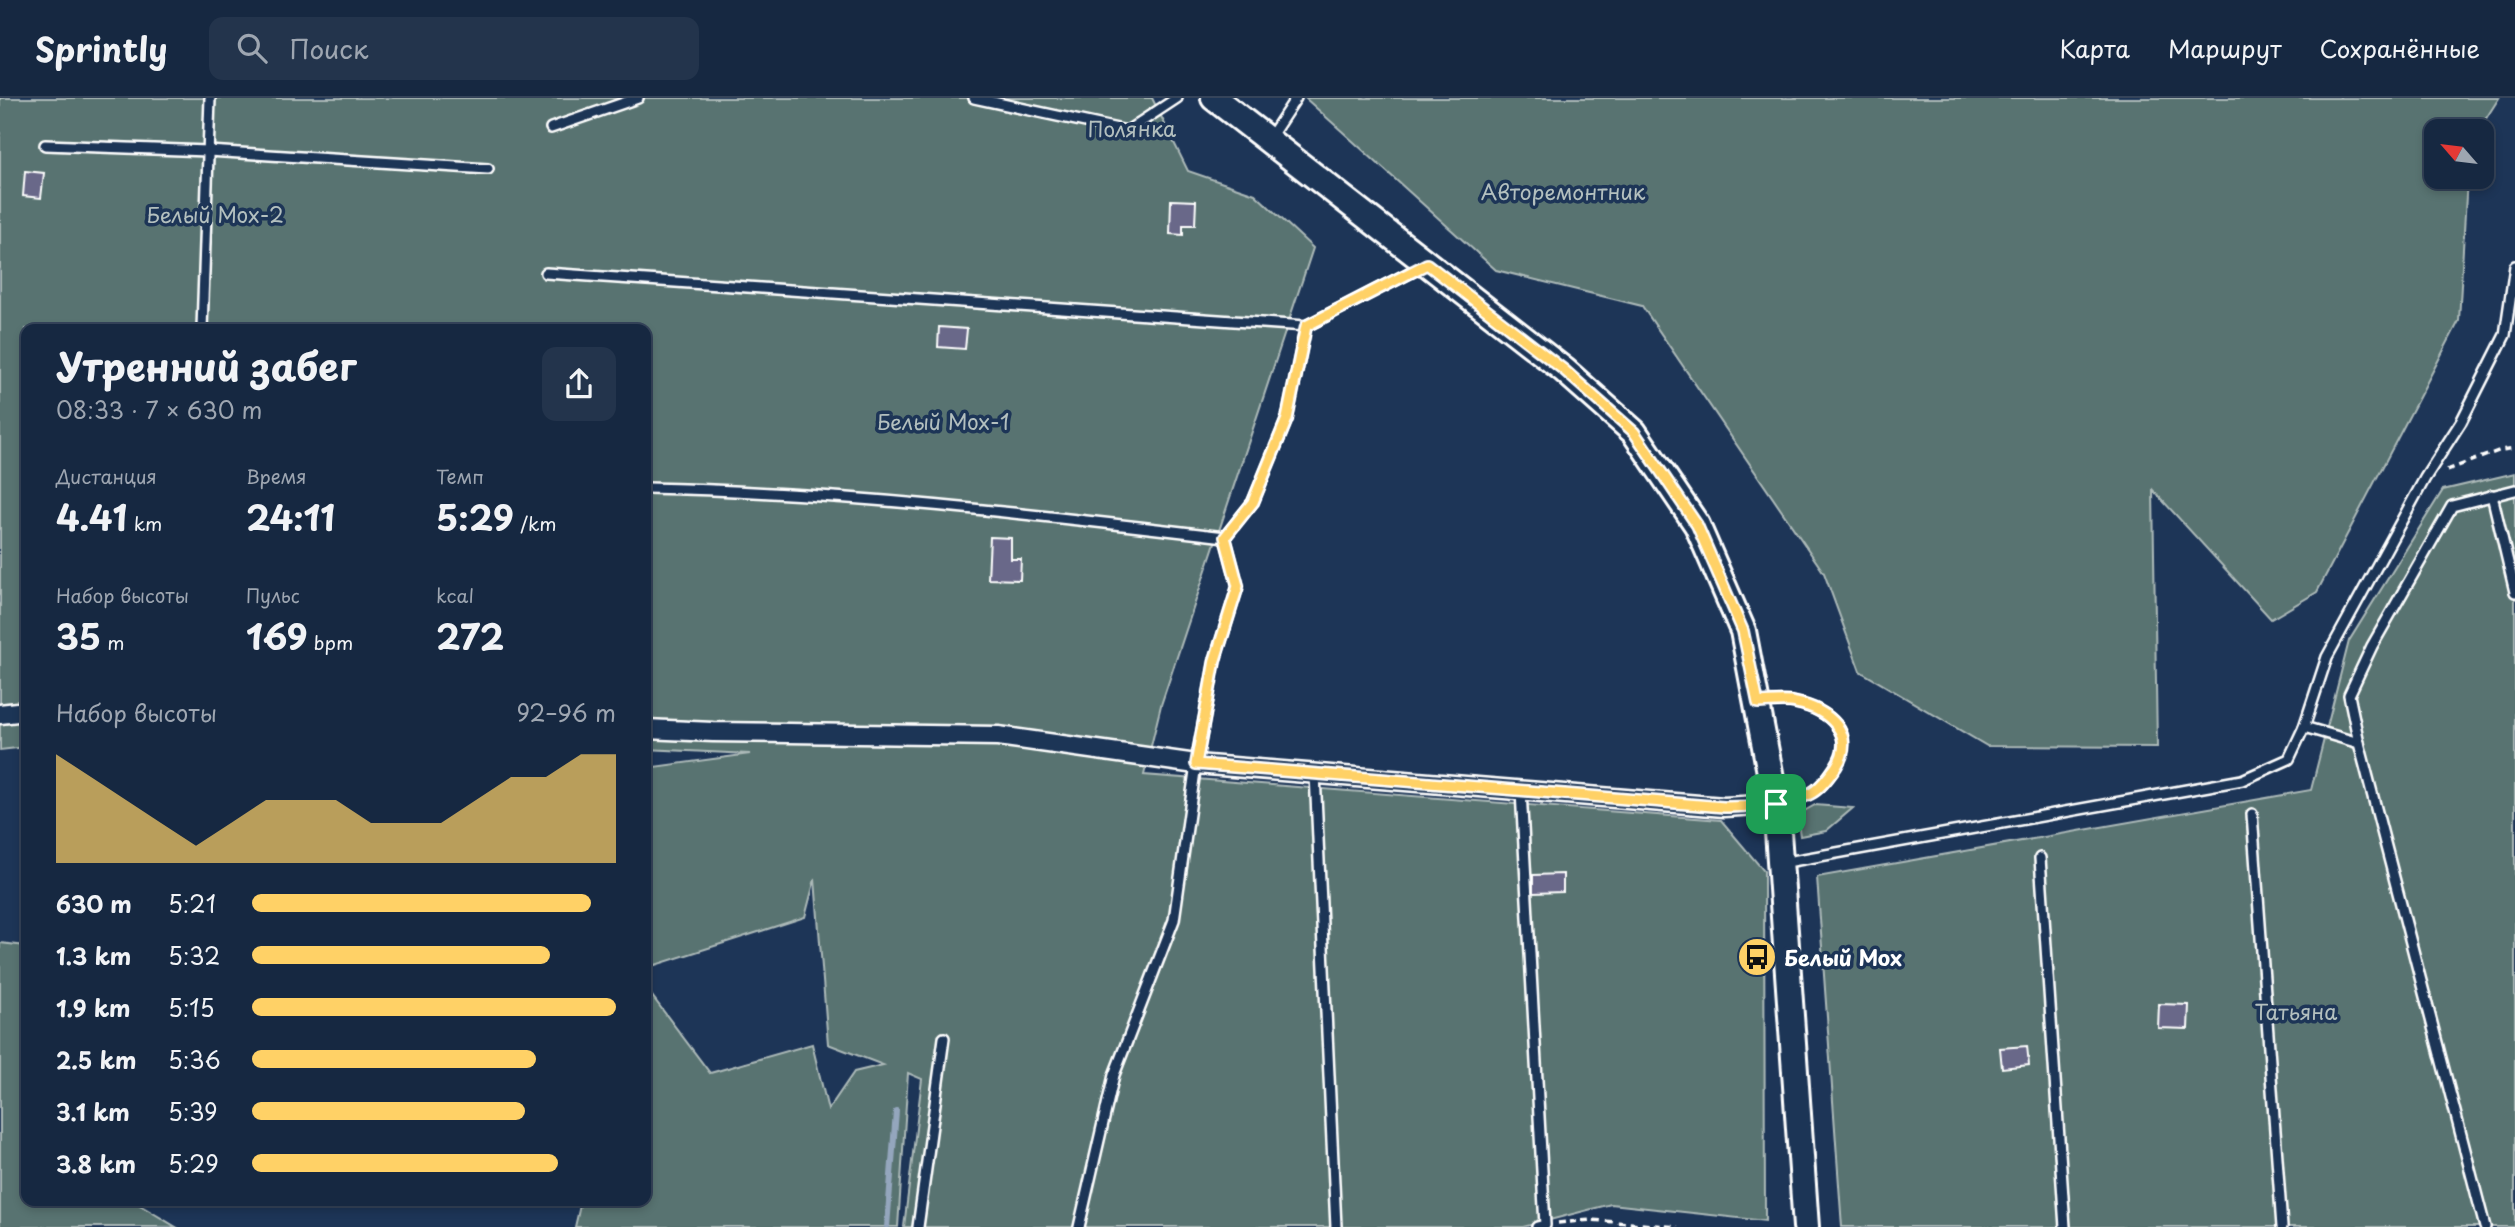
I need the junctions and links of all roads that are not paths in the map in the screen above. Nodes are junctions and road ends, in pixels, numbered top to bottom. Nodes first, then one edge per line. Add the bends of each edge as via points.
1 (210, 98) edge
2 (638, 98) edge
3 (974, 98) edge
4 (1177, 98) edge
5 (1214, 98) edge
6 (1296, 98) edge
7 (551, 128) dead end
8 (1268, 140) junction
9 (45, 145) dead end
10 (208, 151) junction
11 (488, 169) dead end
12 (1427, 264) junction
13 (2515, 267) edge
14 (546, 273) dead end
15 (202, 324) edge
16 (1306, 326) junction
17 (651, 488) edge
18 (2515, 490) edge
19 (2492, 495) junction
20 (1225, 537) junction
21 (2515, 592) edge
22 (1758, 703) junction
23 (21, 712) edge
24 (0, 714) edge
25 (2304, 727) junction
26 (651, 729) edge
27 (2359, 743) junction
28 (1196, 764) junction
29 (1315, 774) junction
30 (1521, 791) junction
31 (1776, 804) junction
32 (2252, 814) dead end
33 (2039, 858) dead end
34 (1780, 863) junction
35 (944, 1038) dead end
36 (1541, 1226) edge
37 (918, 1227) edge
38 (1079, 1227) edge
39 (1336, 1227) edge
40 (1806, 1227) edge
41 (2065, 1227) edge
42 (2282, 1227) edge
43 (2485, 1227) edge

1 - 10 lane
2 - 7 lane
3 - 4 lane via 1127,131
5 - 8 street
6 - 8 lane
8 - 12 street
9 - 10 lane
10 - 11 lane
10 - 15 lane
12 - 16 lane
12 - 22 street via 1564,370 1634,432 1697,525 1743,631
13 - 25 lane via 2505,335 2461,422 2327,657
14 - 16 lane
16 - 20 lane via 1287,419 1253,502
17 - 20 lane via 753,490 1011,512
18 - 19 lane
19 - 21 lane
19 - 27 lane via 2452,506 2372,646 2349,695
20 - 28 lane via 1238,586 1215,660
22 - 31 street
22 - 31 lane via 1793,702 1816,709 1835,722 1844,741 1842,758 1811,794
23 - 24 street
25 - 27 lane
25 - 34 lane via 2289,759 2242,780
26 - 28 street via 998,736
27 - 43 lane
28 - 29 street
28 - 38 lane via 1174,920 1114,1075
29 - 30 street
29 - 39 lane
30 - 31 street via 1724,807
30 - 36 lane
31 - 34 street
32 - 42 lane
33 - 41 lane
34 - 40 street
35 - 37 lane

